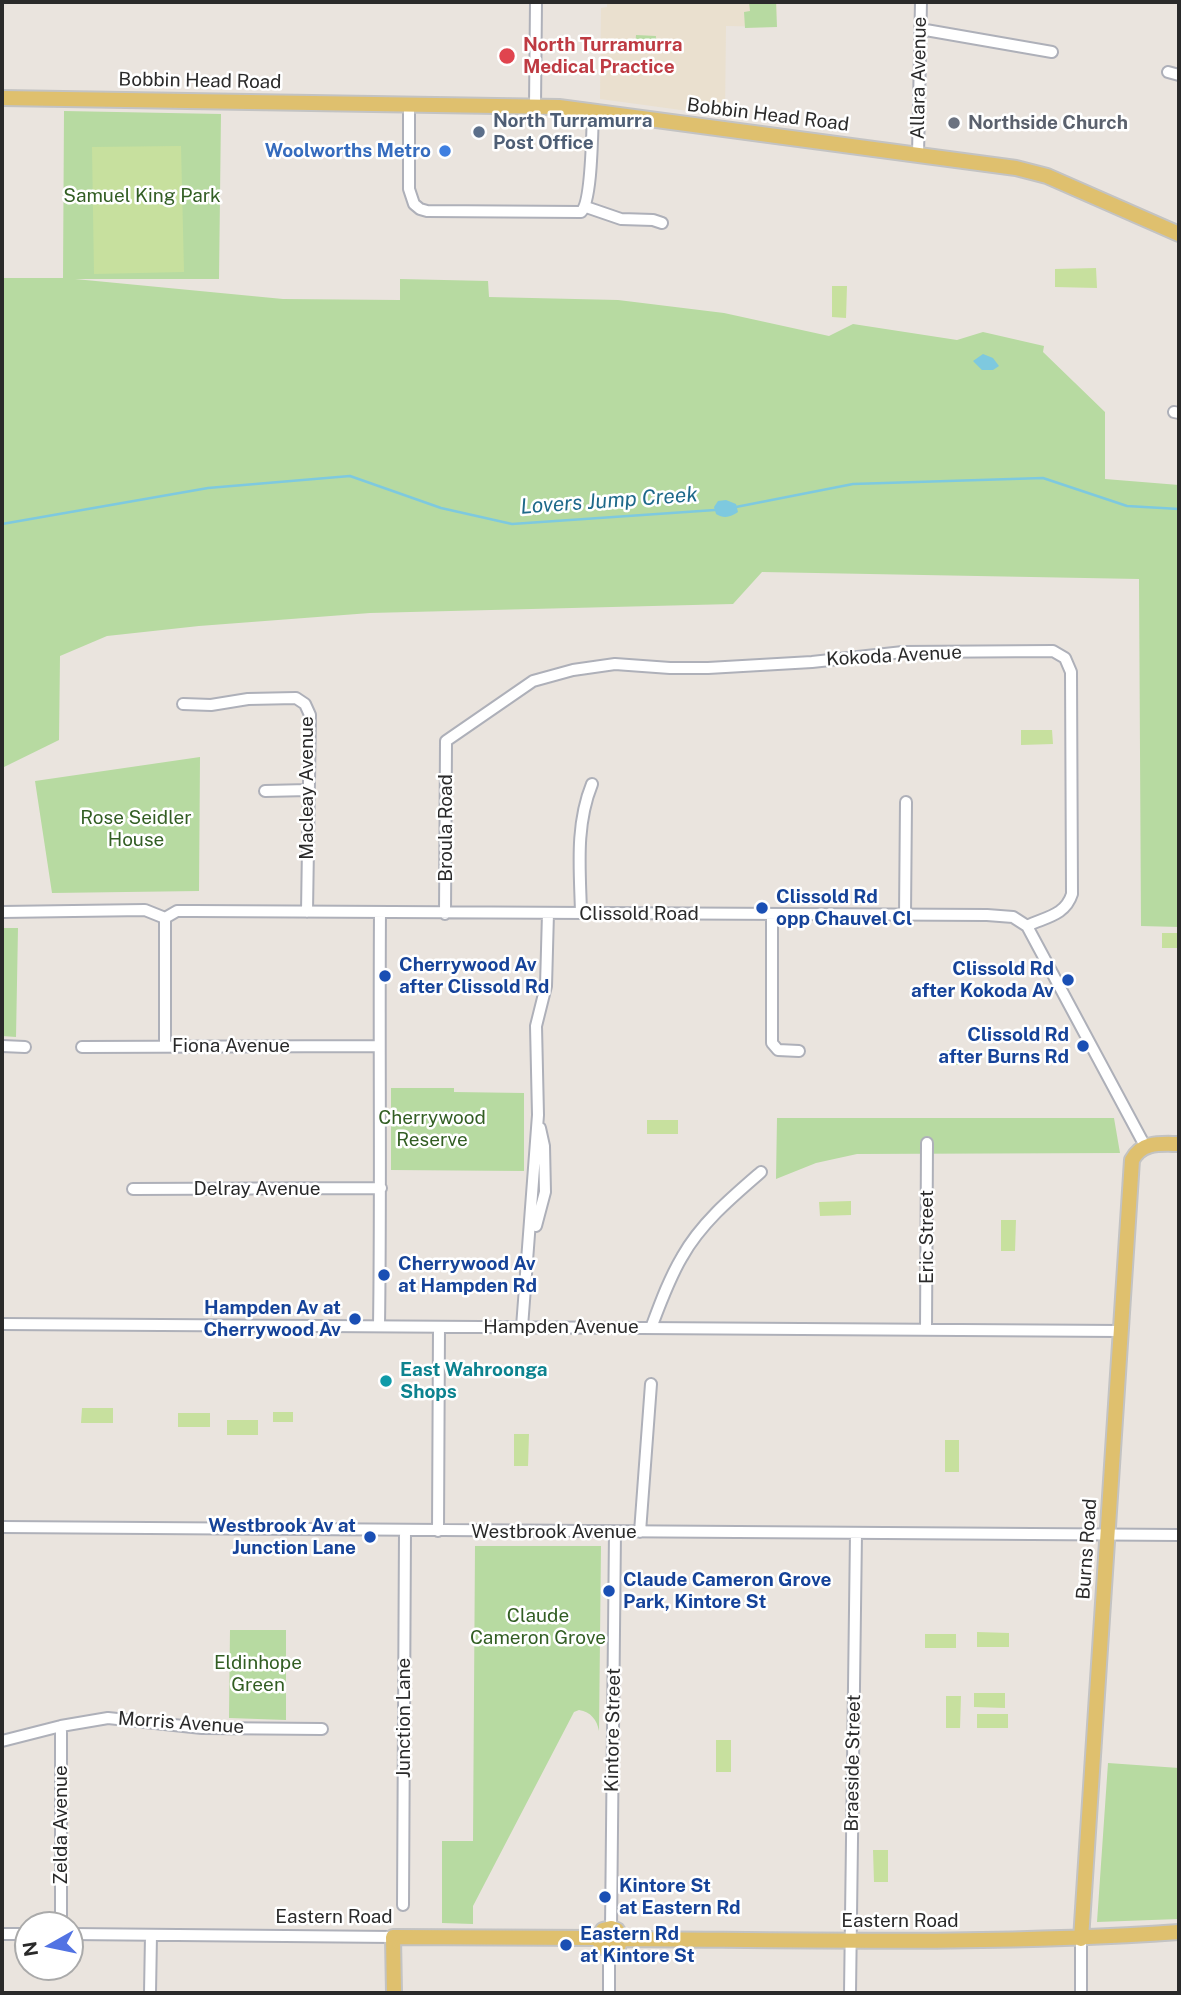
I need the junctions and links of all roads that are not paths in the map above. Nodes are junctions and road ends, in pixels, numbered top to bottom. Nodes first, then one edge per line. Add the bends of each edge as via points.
1 (536, 2) edge
2 (921, 2) edge
3 (920, 29) junction
4 (1052, 52) dead end
5 (2, 98) edge
6 (409, 103) junction
7 (535, 106) junction
8 (593, 113) junction
9 (918, 155) junction
10 (586, 207) junction
11 (662, 223) dead end
12 (1179, 234) edge
13 (183, 704) dead end
14 (446, 741) joint
15 (593, 784) dead end
16 (308, 790) junction
17 (265, 791) dead end
18 (906, 802) dead end
19 (2, 912) edge
20 (307, 912) junction
21 (581, 913) junction
22 (380, 914) junction
23 (445, 914) junction
24 (548, 914) junction
25 (772, 914) junction
26 (905, 915) junction
27 (165, 918) junction
28 (1027, 926) junction
29 (2, 1046) edge
30 (165, 1046) junction
31 (379, 1046) junction
32 (25, 1047) dead end
33 (82, 1047) dead end
34 (799, 1051) dead end
35 (927, 1143) dead end
36 (1179, 1144) edge
37 (1145, 1146) junction
38 (761, 1172) dead end
39 (381, 1188) junction
40 (133, 1189) dead end
41 (2, 1324) edge
42 (379, 1326) junction
43 (439, 1327) junction
44 (522, 1327) junction
45 (651, 1328) junction
46 (926, 1330) junction
47 (1121, 1331) junction
48 (651, 1384) dead end
49 (2, 1527) edge
50 (405, 1531) junction
51 (438, 1531) junction
52 (615, 1532) junction
53 (640, 1532) junction
54 (856, 1533) junction
55 (1107, 1533) junction
56 (1179, 1535) edge
57 (61, 1726) junction
58 (322, 1729) dead end
59 (2, 1741) edge
60 (403, 1905) dead end
61 (61, 1911) edge
62 (1179, 1932) edge
63 (616, 1933) junction
64 (84, 1934) edge
65 (151, 1935) junction
66 (393, 1937) junction
67 (599, 1938) junction
68 (1081, 1939) junction
69 (851, 1940) junction
70 (609, 1950) junction
71 (150, 1993) edge
72 (394, 1993) edge
73 (609, 1993) edge
74 (850, 1993) edge
75 (1081, 1993) edge

1 - 7 street
2 - 3 street, Allara Avenue
3 - 4 street
3 - 9 street, Allara Avenue
5 - 6 main road, Bobbin Head Road
6 - 7 main road, Bobbin Head Road
6 - 10 street via 409,189 420,209 566,213
7 - 8 main road, Bobbin Head Road
8 - 9 main road, Bobbin Head Road
8 - 10 street
9 - 12 main road, Bobbin Head Road via 1046,176
10 - 11 street via 621,219
13 - 16 street, Macleay Avenue via 296,698 305,704 310,715
14 - 23 street, Broula Road
14 - 28 street, Kokoda Avenue via 533,681 573,670 615,664 708,668 903,652 1053,651 1065,658 1071,672 1073,894 1054,916
15 - 21 street via 580,839
16 - 17 street
16 - 20 street, Macleay Avenue
18 - 26 street
19 - 27 street, Clissold Road via 145,910
20 - 22 street, Clissold Road
20 - 27 street, Clissold Road via 177,911
21 - 24 street, Clissold Road
21 - 25 street, Clissold Road
22 - 23 street, Clissold Road
22 - 31 street
23 - 24 street, Clissold Road
24 - 44 street via 547,986 536,1026 545,1192 527,1256
25 - 26 street, Clissold Road
25 - 34 street via 772,1043 778,1050
26 - 28 street, Clissold Road via 1003,915
27 - 30 street
28 - 37 street
29 - 32 street
30 - 31 street, Fiona Avenue
30 - 33 street, Fiona Avenue
31 - 39 street
35 - 46 street, Eric Street
36 - 37 main road
37 - 47 main road, Burns Road via 1132,1160
38 - 45 street via 728,1200 682,1255
39 - 40 street, Delray Avenue
39 - 42 street
41 - 42 street, Hampden Avenue
42 - 43 street, Hampden Avenue
43 - 44 street, Hampden Avenue
43 - 51 street
44 - 45 street, Hampden Avenue
45 - 46 street, Hampden Avenue
46 - 47 street, Hampden Avenue
47 - 55 main road, Burns Road
48 - 53 street
49 - 50 street, Westbrook Avenue
50 - 51 street, Westbrook Avenue
50 - 60 street, Junction Lane
51 - 52 street, Westbrook Avenue
52 - 53 street, Westbrook Avenue
52 - 63 street, Kintore Street
53 - 54 street, Westbrook Avenue
54 - 55 street, Westbrook Avenue
54 - 69 street, Braeside Street
55 - 56 street, Westbrook Avenue
55 - 68 main road, Burns Road
57 - 58 street, Morris Avenue via 108,1717 202,1728
57 - 59 street, Morris Avenue
57 - 61 street, Zelda Avenue
62 - 68 main road, Eastern Road
63 - 67 main road via 603,1930
63 - 69 main road, Eastern Road
63 - 70 main road via 618,1947
64 - 65 street, Eastern Road
65 - 66 street, Eastern Road
65 - 71 street
66 - 67 main road, Eastern Road
66 - 72 main road
67 - 70 main road via 601,1946
68 - 69 main road, Eastern Road
68 - 75 street, Burns Road
69 - 74 street, Braeside Street
70 - 73 street

